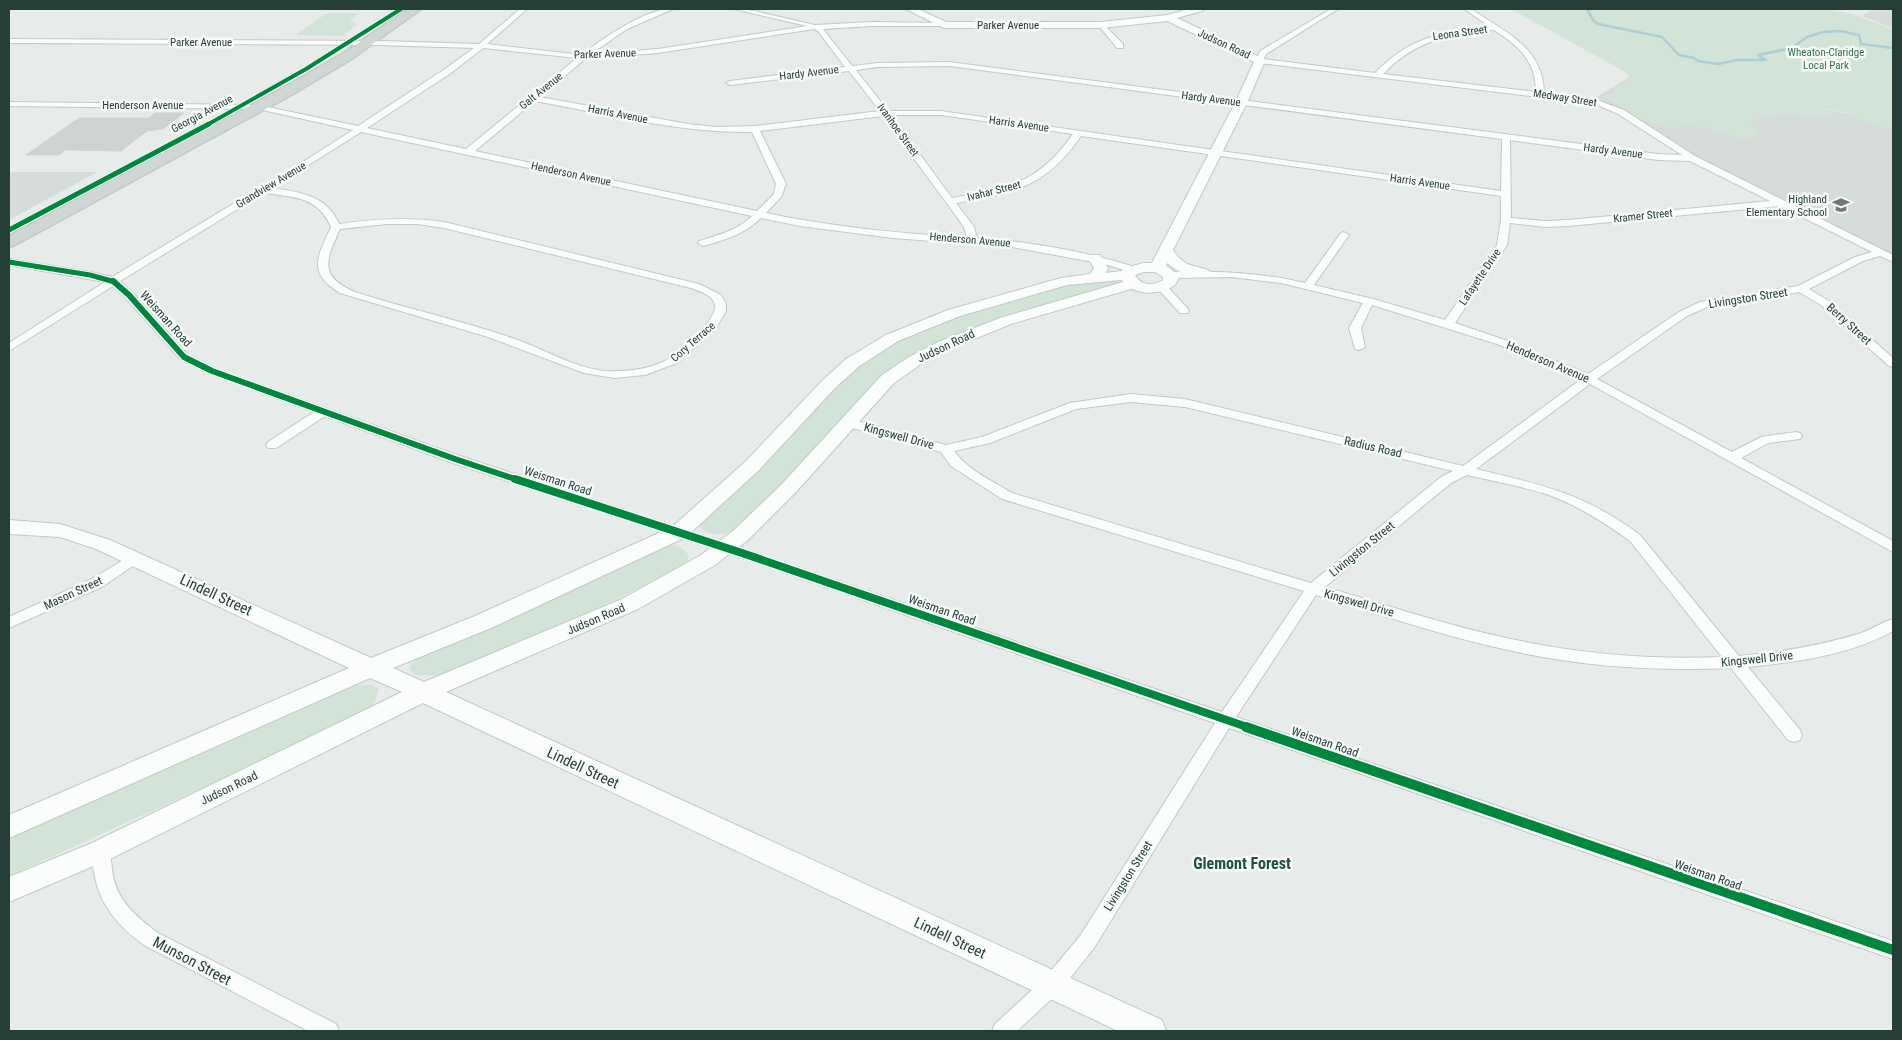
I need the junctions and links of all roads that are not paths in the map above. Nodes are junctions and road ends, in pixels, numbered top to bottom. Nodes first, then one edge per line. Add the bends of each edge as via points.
1 (400, 9) edge
2 (415, 9) edge
3 (524, 9) edge
4 (670, 9) edge
5 (737, 9) edge
6 (911, 9) edge
7 (1199, 9) edge
8 (1335, 9) edge
9 (1467, 9) edge
10 (1168, 18) junction
11 (944, 25) junction
12 (1101, 25) junction
13 (816, 27) junction
14 (1494, 28) junction
15 (9, 41) edge
16 (351, 43) junction
17 (367, 43) junction
18 (481, 46) junction
19 (1120, 46) dead end
20 (584, 56) junction
21 (1260, 61) junction
22 (850, 68) junction
23 (1378, 74) junction
24 (730, 83) dead end
25 (1540, 94) junction
26 (533, 98) junction
27 (1242, 102) junction
28 (9, 104) edge
29 (241, 106) junction
30 (258, 107) junction
31 (886, 113) junction
32 (362, 128) junction
33 (755, 129) junction
34 (1078, 133) junction
35 (1506, 137) junction
36 (469, 151) junction
37 (1216, 153) junction
38 (1692, 158) junction
39 (263, 190) junction
40 (1506, 194) junction
41 (950, 201) junction
42 (1780, 203) junction
43 (760, 214) junction
44 (1506, 220) junction
45 (336, 227) junction
46 (9, 230) edge
47 (1344, 235) dead end
48 (972, 239) junction
49 (9, 242) edge
50 (703, 243) dead end
51 (1167, 252) junction
52 (1887, 256) edge
53 (1095, 258) junction
54 (9, 262) edge
55 (1203, 273) junction
56 (1130, 276) junction
57 (1096, 277) junction
58 (1163, 277) junction
59 (113, 281) junction
60 (1308, 286) junction
61 (1801, 289) junction
62 (1368, 301) junction
63 (1184, 311) dead end
64 (1448, 324) junction
65 (1358, 347) dead end
66 (9, 348) edge
67 (1893, 364) edge
68 (1589, 379) junction
69 (324, 411) junction
70 (849, 422) junction
71 (1796, 436) dead end
72 (272, 445) dead end
73 (946, 449) junction
74 (1733, 457) junction
75 (1466, 470) junction
76 (9, 528) edge
77 (679, 532) junction
78 (1893, 547) edge
79 (725, 548) junction
80 (135, 558) junction
81 (1312, 590) junction
82 (9, 623) edge
83 (1893, 624) edge
84 (1736, 662) junction
85 (370, 668) junction
86 (422, 693) junction
87 (1225, 720) junction
88 (1794, 735) dead end
89 (9, 827) edge
90 (101, 851) junction
91 (9, 890) edge
92 (1893, 950) edge
93 (1052, 986) junction
94 (329, 1031) edge
95 (1002, 1031) edge
96 (1152, 1031) edge

1 - 16 main road, Georgia Avenue
2 - 17 main road, Georgia Avenue
3 - 18 street, Grandview Avenue
4 - 20 street, Galt Avenue via 625,28
5 - 13 street
6 - 11 street
7 - 10 street, Parker Avenue
8 - 21 street via 1264,54
9 - 14 street
10 - 12 street, Parker Avenue
10 - 21 street, Judson Road
11 - 12 street, Parker Avenue
11 - 13 street, Parker Avenue
12 - 19 street
13 - 20 street, Parker Avenue via 658,51
13 - 22 street, Ivanhoe Street
14 - 23 street, Leona Street via 1462,30 1428,38 1388,63
14 - 25 street via 1513,39 1528,56 1538,73
15 - 16 street, Parker Avenue
16 - 17 street, Parker Avenue
16 - 29 main road, Georgia Avenue
17 - 18 street, Parker Avenue
17 - 30 main road, Georgia Avenue
18 - 20 street, Parker Avenue
18 - 32 street, Grandview Avenue
20 - 26 street, Galt Avenue
21 - 23 street, Medway Street
21 - 27 street, Judson Road
22 - 24 street, Hardy Avenue
22 - 27 street, Hardy Avenue via 949,64
22 - 31 street, Ivanhoe Street
23 - 25 street, Medway Street
25 - 38 street, Medway Street via 1610,106
26 - 33 street, Harris Avenue via 688,127
26 - 36 street, Galt Avenue
27 - 35 street, Hardy Avenue
27 - 37 street, Judson Road
28 - 29 street, Henderson Avenue
29 - 30 street, Henderson Avenue
29 - 46 main road, Georgia Avenue
30 - 32 street, Henderson Avenue
30 - 49 main road, Georgia Avenue
31 - 33 street, Harris Avenue
31 - 34 street, Harris Avenue via 941,113
31 - 41 street, Ivanhoe Street
32 - 36 street, Henderson Avenue
32 - 39 street, Grandview Avenue
33 - 43 street via 781,184 778,195
34 - 37 street, Harris Avenue
34 - 41 street, Ivahar Street via 1056,163 1043,174 1026,183 989,194
35 - 38 street, Hardy Avenue
35 - 40 street, Lafayette Drive
36 - 43 street, Henderson Avenue
37 - 40 street, Harris Avenue
37 - 51 street, Judson Road
38 - 42 street, Medway Street
39 - 45 street via 317,202 330,212
39 - 59 street, Grandview Avenue
40 - 44 street, Lafayette Drive
41 - 48 street, Ivanhoe Street via 969,227
42 - 44 street, Kramer Street via 1568,223
42 - 52 street, Medway Street
43 - 48 street, Henderson Avenue via 893,235
43 - 50 street via 734,233
44 - 64 street, Lafayette Drive via 1502,245
45 - 45 street, Cory Terrace via 321,264 326,277 344,290 464,325 596,373 618,375 639,372 671,362 715,324 720,315 719,301 700,288 444,225 404,220
47 - 60 street
48 - 53 street, Henderson Avenue
51 - 55 street via 1178,266
51 - 58 street, Judson Road
52 - 61 street, Livingston Street via 1859,259
53 - 56 street, Henderson Avenue
53 - 57 street via 1101,268
54 - 59 street, Weisman Road
55 - 58 street, Henderson Avenue
55 - 60 street, Henderson Avenue via 1251,276
56 - 57 street, Judson Road
56 - 58 street via 1143,266
56 - 58 street via 1148,288
56 - 70 street, Judson Road via 929,351 888,379
57 - 77 street, Judson Road via 1066,281 954,313 892,338 872,350 852,363 752,466
58 - 63 street
59 - 66 street, Grandview Avenue
59 - 69 street, Weisman Road via 184,357 212,371
60 - 62 street, Henderson Avenue
61 - 67 street, Berry Street via 1825,303
61 - 68 street, Livingston Street via 1704,304 1683,314
62 - 64 street, Henderson Avenue
62 - 65 street via 1355,328
64 - 68 street, Henderson Avenue
68 - 74 street, Henderson Avenue
68 - 75 street, Livingston Street
69 - 72 street
69 - 77 street, Weisman Road via 455,459
70 - 73 street, Kingswell Drive
70 - 79 street, Judson Road via 789,488
71 - 74 street via 1765,440
73 - 75 street, Radius Road via 986,440 1074,406 1131,398 1185,402
73 - 81 street, Kingswell Drive via 963,469 1007,496
74 - 78 street, Henderson Avenue
75 - 81 street, Livingston Street via 1446,480
75 - 84 street, Radius Road via 1547,490 1578,500 1603,514 1635,538
76 - 80 street, Lindell Street via 53,528 81,535
77 - 79 street, Weisman Road
77 - 85 street, Judson Road via 483,622
79 - 86 street, Judson Road via 630,604
79 - 87 street, Weisman Road
80 - 82 street, Mason Street via 97,583
80 - 85 street, Lindell Street
81 - 84 street, Kingswell Drive via 1457,632 1531,649 1651,664
81 - 87 street, Livingston Street
83 - 84 street, Kingswell Drive via 1863,639 1802,654
84 - 88 street, Radius Road
85 - 86 street, Lindell Street
85 - 89 street, Judson Road
86 - 90 street, Judson Road
86 - 93 street, Lindell Street
87 - 92 street, Weisman Road
87 - 93 street, Livingston Street via 1087,942
90 - 91 street, Judson Road
90 - 94 street, Munson Street via 105,883 121,916 130,925 150,939
93 - 95 street, Livingston Street
93 - 96 street, Lindell Street

